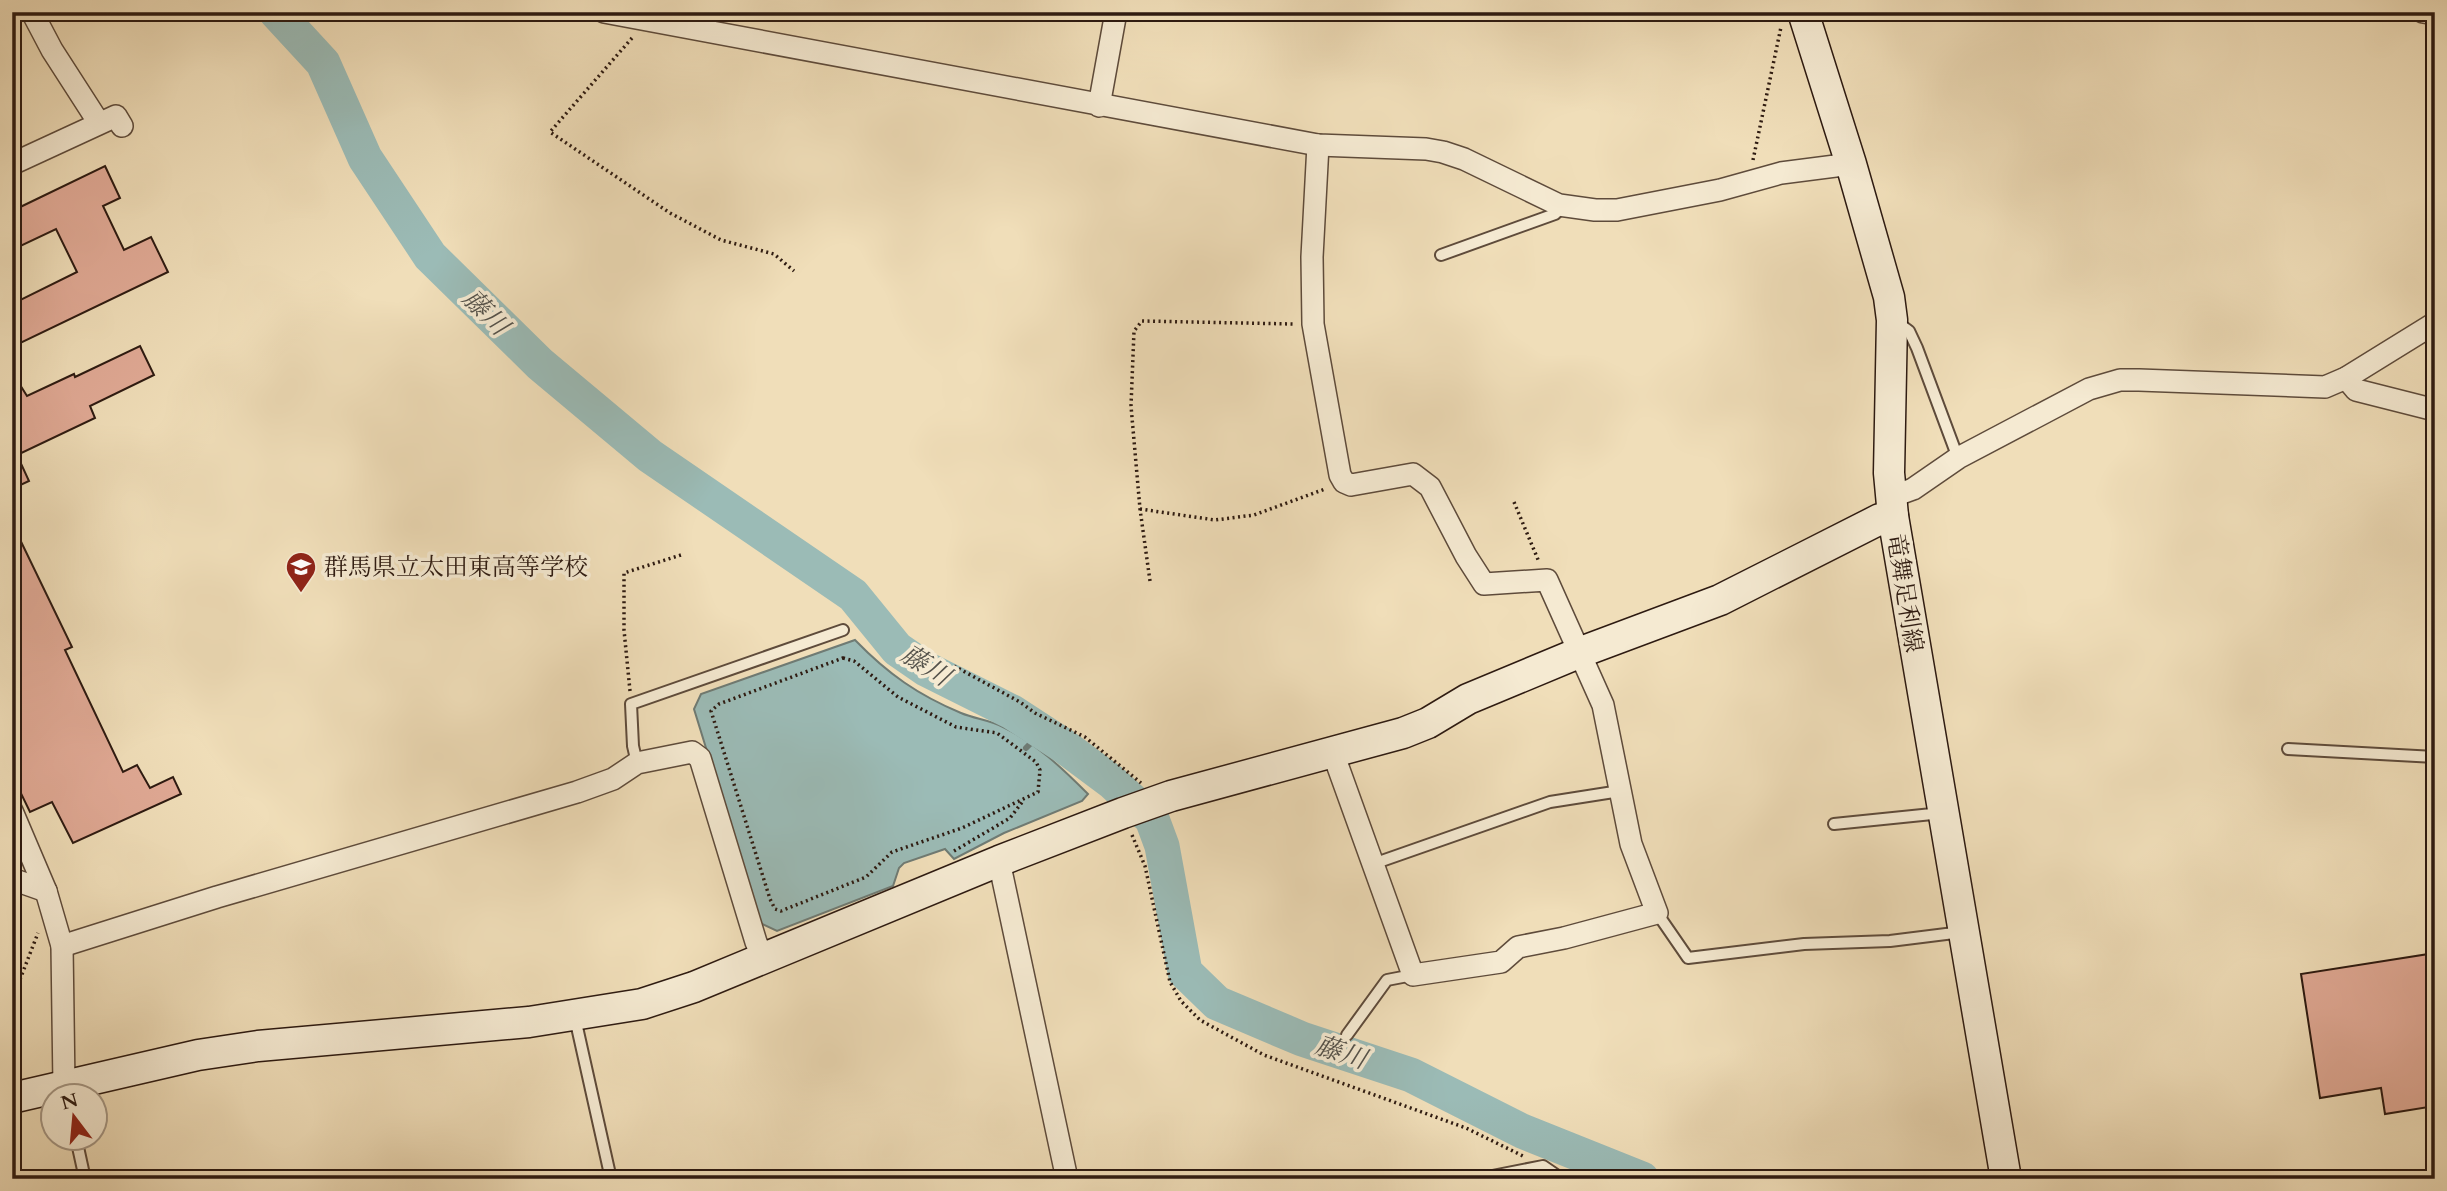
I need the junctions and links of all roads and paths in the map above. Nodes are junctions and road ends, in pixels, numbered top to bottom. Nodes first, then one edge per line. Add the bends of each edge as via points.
1 (32, 12) edge
2 (604, 12) edge
3 (1116, 12) edge
4 (2423, 12) edge
5 (2435, 14) edge
6 (1793, 16) edge
7 (647, 20) junction
8 (1099, 106) junction
9 (99, 123) junction
10 (122, 126) dead end
11 (1318, 145) junction
12 (12, 164) edge
13 (1851, 164) junction
14 (1757, 179) junction
15 (1563, 206) junction
16 (1441, 256) dead end
17 (794, 271) dead end
18 (1892, 320) junction
19 (2435, 323) edge
20 (1313, 324) junction
21 (2346, 378) junction
22 (2435, 410) edge
23 (1958, 458) junction
24 (1344, 482) junction
25 (1514, 502) dead end
26 (1892, 507) junction
27 (1140, 509) junction
28 (684, 554) dead end
29 (1547, 580) junction
30 (1150, 581) dead end
31 (843, 630) dead end
32 (1581, 652) junction
33 (954, 666) dead end
34 (631, 704) junction
35 (2288, 749) dead end
36 (1333, 753) junction
37 (2435, 757) edge
38 (637, 763) junction
39 (1620, 791) junction
40 (1025, 799) junction
41 (1159, 801) junction
42 (12, 811) edge
43 (1126, 812) junction
44 (1942, 813) junction
45 (1833, 824) dead end
46 (953, 852) dead end
47 (999, 861) junction
48 (1373, 864) junction
49 (12, 879) edge
50 (48, 896) junction
51 (1657, 913) junction
52 (1963, 932) junction
53 (62, 946) junction
54 (763, 958) junction
55 (1413, 975) junction
56 (12, 1000) edge
57 (574, 1015) junction
58 (1347, 1035) dead end
59 (65, 1082) edge
60 (98, 1082) edge
61 (38, 1095) edge
62 (12, 1098) edge
63 (79, 1152) edge
64 (1543, 1166) junction
65 (85, 1179) edge
66 (611, 1179) edge
67 (1067, 1179) edge
68 (1477, 1179) edge
69 (1562, 1179) edge
70 (2006, 1179) edge

1 - 9 street
2 - 7 street
3 - 8 street
4 - 5 street
6 - 13 street, 竜舞足利線
6 - 14 path via 1753,159
7 - 8 street
7 - 17 path via 550,132 670,213 721,240 774,254
8 - 11 street
9 - 10 street via 116,116
9 - 12 street
11 - 15 street via 1443,152
11 - 20 street
13 - 14 street
13 - 18 street, 竜舞足利線
14 - 15 street via 1617,209
15 - 16 lane via 1555,214
18 - 23 lane via 1909,331
18 - 26 street, 竜舞足利線
19 - 21 street
20 - 24 street
20 - 27 path via 1142,321 1134,331 1132,393
21 - 22 street via 2356,390
21 - 23 street via 2316,388 2120,380 2089,389
23 - 26 street
24 - 27 path via 1254,515 1215,520
24 - 29 street via 1351,485 1413,474 1430,487 1484,584
25 - 29 path
26 - 32 street via 1880,519 1720,600
26 - 44 street, 竜舞足利線
27 - 30 path
28 - 34 path via 624,573
29 - 32 street
31 - 34 lane
32 - 36 street via 1468,699 1428,723
32 - 39 street via 1603,705
33 - 41 path via 1085,737
34 - 38 lane
35 - 37 lane
36 - 41 street
36 - 48 street
38 - 53 street via 613,779 577,792
38 - 54 street via 692,752 700,758
39 - 48 lane via 1550,802
39 - 51 street via 1631,844
40 - 40 path via 962,828 892,852 866,877 781,911 770,899 711,711 719,704 849,659 898,697 956,727 998,733 1036,762 1038,792
40 - 46 path via 1010,818
41 - 43 street
42 - 50 street
43 - 47 street
43 - 64 path via 1145,866 1170,982 1189,1011 1264,1055 1465,1128
44 - 45 lane
44 - 52 street, 竜舞足利線
47 - 54 street
47 - 67 street
48 - 55 street
49 - 50 street
50 - 53 street
50 - 56 path
51 - 52 lane via 1688,958
51 - 55 street via 1518,947 1501,962
52 - 70 street, 竜舞足利線
53 - 59 street
54 - 57 street via 642,1004
55 - 58 lane via 1387,980
57 - 60 street via 258,1046 198,1055
57 - 66 lane
61 - 62 street
63 - 65 lane
64 - 68 lane
64 - 69 lane

